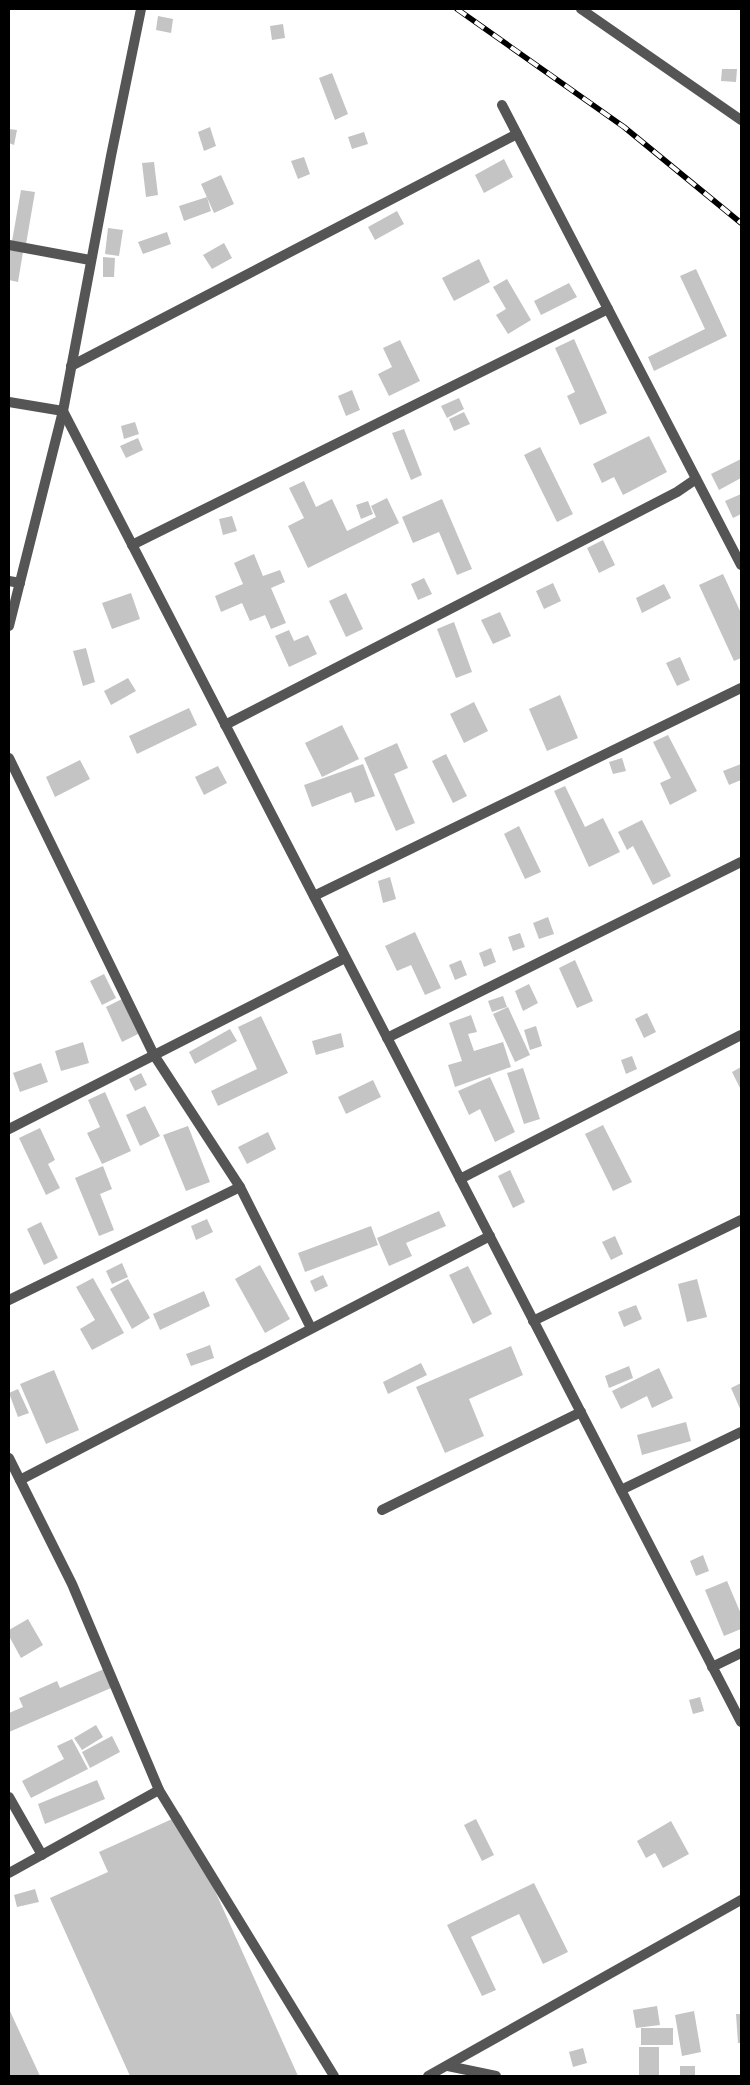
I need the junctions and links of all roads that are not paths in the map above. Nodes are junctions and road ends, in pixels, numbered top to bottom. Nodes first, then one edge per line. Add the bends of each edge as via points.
1 (141, 9) edge
2 (581, 9) edge
3 (502, 105) dead end
4 (741, 120) edge
5 (517, 134) junction
6 (9, 245) edge
7 (90, 260) junction
8 (608, 309) junction
9 (71, 366) junction
10 (9, 402) edge
11 (62, 411) junction
12 (696, 479) junction
13 (132, 545) junction
14 (741, 564) edge
15 (9, 581) edge
16 (20, 583) junction
17 (9, 626) edge
18 (741, 688) edge
19 (225, 725) junction
20 (9, 758) edge
21 (741, 862) edge
22 (314, 896) junction
23 (345, 958) junction
24 (741, 1035) edge
25 (387, 1038) junction
26 (154, 1055) junction
27 (9, 1129) edge
28 (460, 1179) junction
29 (240, 1187) junction
30 (741, 1220) edge
31 (490, 1236) junction
32 (9, 1300) edge
33 (534, 1321) junction
34 (311, 1328) junction
35 (581, 1412) junction
36 (741, 1432) edge
37 (9, 1458) edge
38 (20, 1480) junction
39 (621, 1490) junction
40 (382, 1510) dead end
41 (741, 1653) edge
42 (712, 1667) junction
43 (741, 1722) edge
44 (159, 1790) junction
45 (9, 1797) edge
46 (42, 1855) junction
47 (9, 1873) edge
48 (741, 1900) edge
49 (448, 2066) junction
50 (334, 2076) edge
51 (428, 2076) edge
52 (496, 2076) edge

1 - 7 street
2 - 4 street
3 - 5 street
5 - 8 street
5 - 9 street
6 - 7 street
7 - 9 street
8 - 12 street
8 - 13 street
9 - 11 street
10 - 11 street
11 - 13 street
11 - 16 street
12 - 14 street
12 - 19 street via 660,501
13 - 19 street
15 - 16 street
16 - 17 street
18 - 22 street
19 - 22 street
20 - 26 street
21 - 25 street
22 - 23 street
23 - 25 street
23 - 26 street
24 - 28 street
25 - 28 street
26 - 27 street
26 - 29 street
28 - 31 street
29 - 32 street
29 - 34 street
30 - 33 street
31 - 33 street
31 - 34 street
33 - 35 street
34 - 38 street
35 - 39 street
35 - 40 street
36 - 39 street
37 - 38 street
38 - 44 street via 72,1584
39 - 42 street
41 - 42 street
42 - 43 street
44 - 46 street
44 - 50 street
45 - 46 street
46 - 47 street
48 - 49 street
49 - 51 street
49 - 52 street

